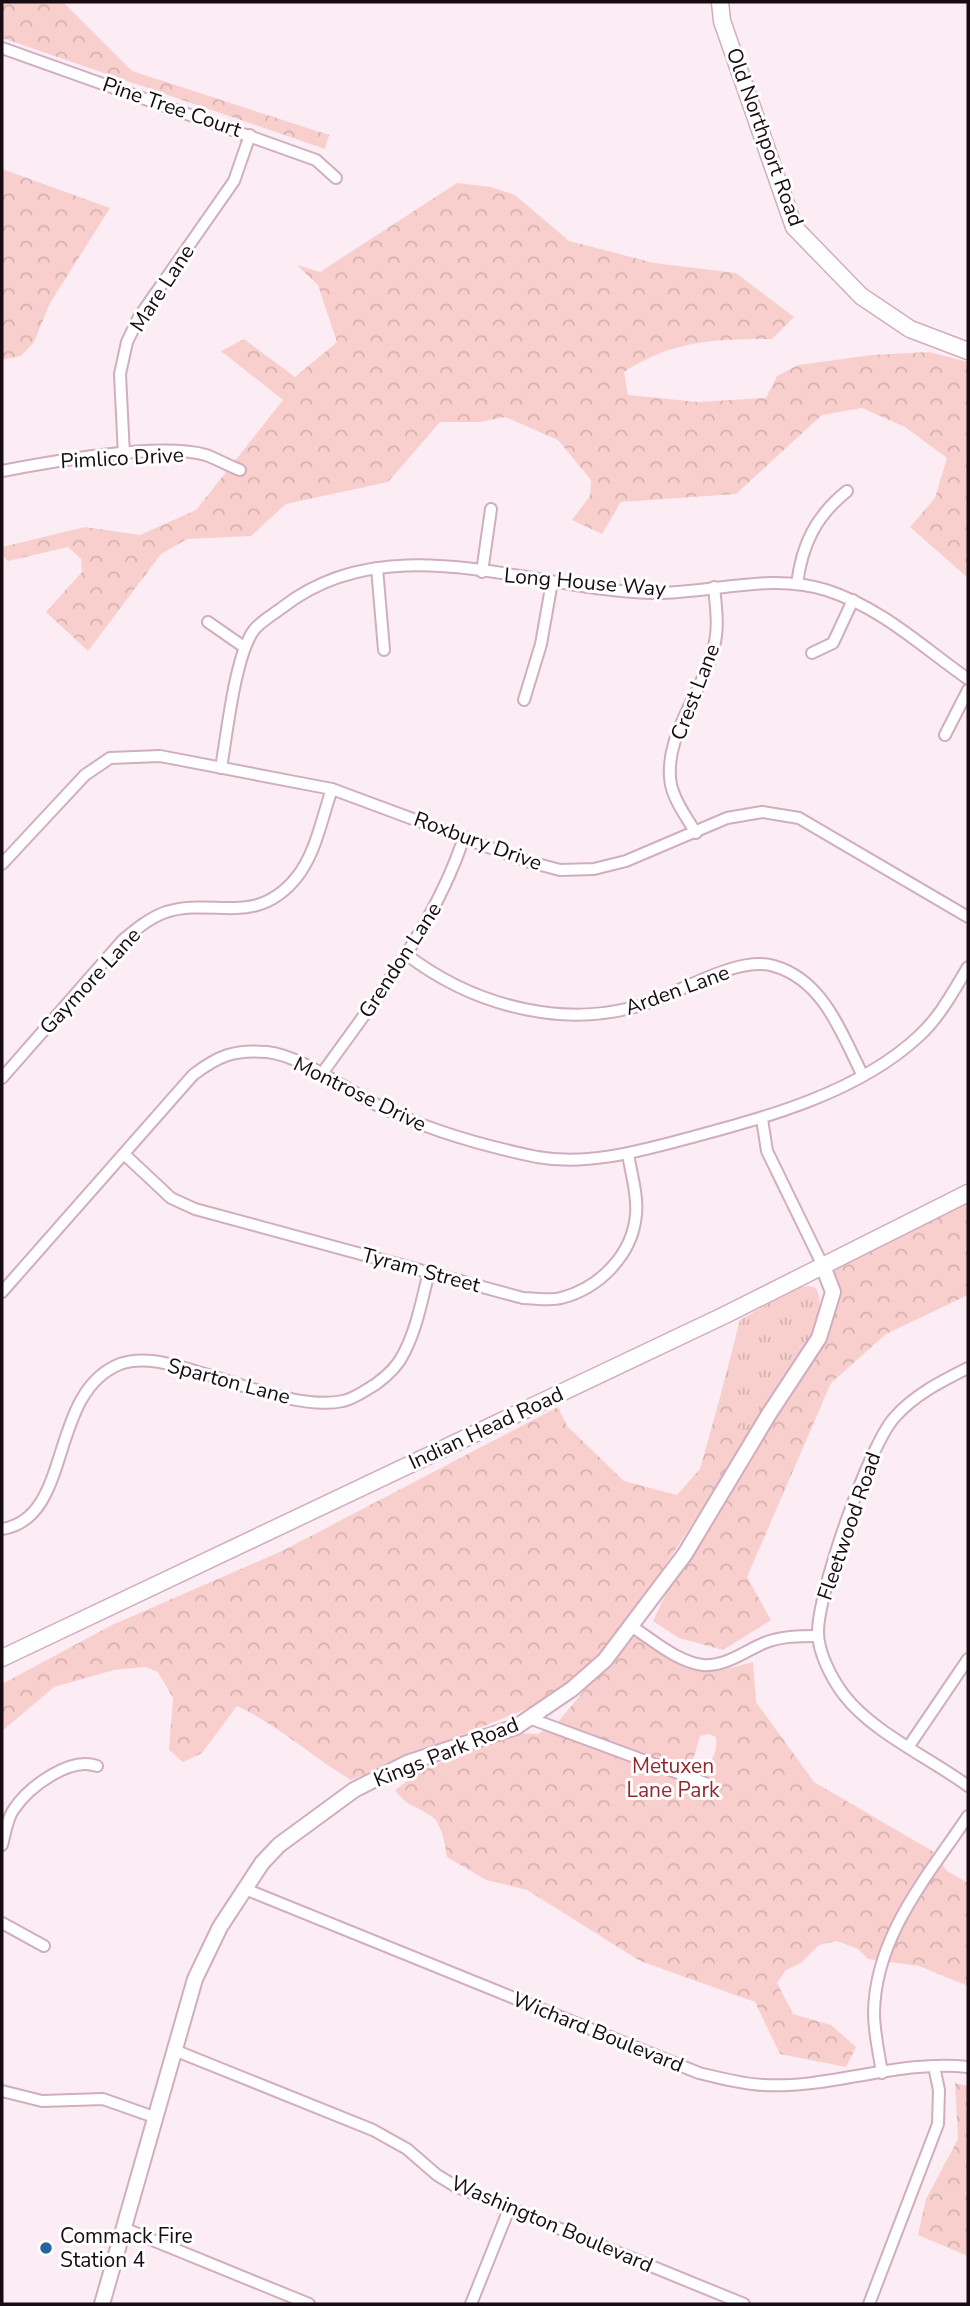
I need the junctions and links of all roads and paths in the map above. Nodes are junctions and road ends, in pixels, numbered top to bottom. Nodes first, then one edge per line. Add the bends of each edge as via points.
1 (720, 2) edge
2 (2, 48) edge
3 (250, 135) junction
4 (336, 178) dead end
5 (968, 351) edge
6 (124, 455) junction
7 (240, 470) dead end
8 (2, 471) edge
9 (847, 491) dead end
10 (491, 509) dead end
11 (377, 568) junction
12 (482, 572) junction
13 (552, 582) junction
14 (797, 584) junction
15 (714, 587) junction
16 (853, 600) junction
17 (208, 622) dead end
18 (244, 647) junction
19 (384, 650) dead end
20 (812, 653) dead end
21 (968, 678) edge
22 (968, 690) edge
23 (524, 700) dead end
24 (945, 735) dead end
25 (221, 768) junction
26 (332, 789) junction
27 (696, 833) junction
28 (464, 837) junction
29 (2, 864) edge
30 (968, 917) edge
31 (407, 955) junction
32 (968, 967) edge
33 (862, 1074) junction
34 (321, 1075) junction
35 (2, 1078) edge
36 (762, 1119) junction
37 (124, 1154) junction
38 (628, 1154) junction
39 (968, 1193) edge
40 (632, 1239) junction
41 (646, 1242) dead end
42 (823, 1266) junction
43 (429, 1272) junction
44 (2, 1292) edge
45 (968, 1368) edge
46 (2, 1529) edge
47 (631, 1626) junction
48 (818, 1636) junction
49 (2, 1658) edge
50 (968, 1659) edge
51 (529, 1718) junction
52 (909, 1746) junction
53 (97, 1766) dead end
54 (705, 1783) dead end
55 (968, 1786) edge
56 (968, 1816) edge
57 (2, 1845) edge
58 (245, 1889) junction
59 (2, 1923) edge
60 (44, 1945) dead end
61 (174, 2050) junction
62 (934, 2066) junction
63 (968, 2067) edge
64 (881, 2073) junction
65 (2, 2091) edge
66 (154, 2117) junction
67 (509, 2209) junction
68 (123, 2228) junction
69 (102, 2304) edge
70 (309, 2304) edge
71 (471, 2304) edge
72 (744, 2304) edge
73 (869, 2304) edge

1 - 5 main road, Old Northport Road via 722,21 794,227 862,296 909,329
2 - 3 street, Pine Tree Court
3 - 4 street, Pine Tree Court via 316,160
3 - 6 street, Mare Lane via 234,181 139,317 127,342 120,374
6 - 7 street, Pimlico Drive via 172,450 205,455
6 - 8 street, Pimlico Drive
9 - 14 street via 828,506 810,533
10 - 12 street
11 - 12 street, Long House Way via 418,564
11 - 18 street, Long House Way via 340,574 304,590 255,629
11 - 19 street
12 - 13 street, Long House Way
13 - 15 street, Long House Way via 653,593
13 - 23 street via 541,644
14 - 15 street, Long House Way
14 - 16 street, Long House Way
15 - 27 street, Crest Lane via 714,648 670,762 677,802
16 - 20 street via 833,643
16 - 21 street, Long House Way via 900,626
17 - 18 street
18 - 25 street
22 - 24 street
25 - 26 street, Roxbury Drive
25 - 29 street, Roxbury Drive via 160,756 110,758 64,794
26 - 28 street, Roxbury Drive
26 - 35 street, Gaymore Lane via 309,856 296,878 274,897 249,909 168,912 142,924
27 - 28 street, Roxbury Drive via 626,861 571,870 526,861
27 - 30 street, Roxbury Drive via 727,818 762,812 799,818
28 - 31 street, Grendon Lane via 438,904
31 - 33 street, Arden Lane via 437,978 467,992 516,1007 574,1016 612,1013 656,1001 746,965 772,965 816,990
31 - 34 street, Grendon Lane
32 - 33 street, Montrose Drive via 921,1034
33 - 36 street, Montrose Drive via 816,1099
34 - 37 street, Montrose Drive via 268,1052 218,1057 193,1075
34 - 38 street, Montrose Drive via 429,1128 539,1157 594,1159
36 - 38 street, Montrose Drive
36 - 42 street via 767,1151
37 - 43 street, Tyram Street via 171,1198 195,1209
37 - 44 street, Montrose Drive
38 - 40 street, Tyram Street via 637,1211
39 - 42 main road, Indian Head Road
40 - 41 street
40 - 43 street, Tyram Street via 612,1268 559,1299 523,1298
42 - 47 street, Kings Park Road via 833,1292 820,1338 685,1553
42 - 49 main road, Indian Head Road
43 - 46 street, Sparton Lane via 404,1355 388,1375 343,1401 291,1398 146,1360 121,1364 104,1374 74,1411 42,1501
45 - 48 street, Fleetwood Road via 915,1398 877,1444 822,1593
47 - 48 street via 683,1659 705,1665 790,1636
47 - 51 street, Kings Park Road via 605,1660
48 - 52 street, Fleetwood Road via 827,1667 844,1696
50 - 52 street
51 - 54 street
51 - 58 street, Kings Park Road via 516,1727 407,1763 354,1790 279,1844
52 - 55 street, Fleetwood Road
53 - 57 street via 87,1762 61,1771 29,1791 12,1811
56 - 64 street via 903,1911 890,1939 875,1995 874,2029
58 - 61 street, Kings Park Road via 194,1979
58 - 64 street, Wichard Boulevard via 699,2073 763,2085
59 - 60 street
61 - 66 street, Kings Park Road
61 - 67 street, Washington Boulevard via 382,2134 436,2175
62 - 63 street, Wichard Boulevard
62 - 64 street, Wichard Boulevard
62 - 73 street via 938,2124
65 - 66 street via 42,2101 103,2099
66 - 68 street, Kings Park Road
67 - 71 street
67 - 72 street, Washington Boulevard
68 - 69 street, Kings Park Road
68 - 70 street

